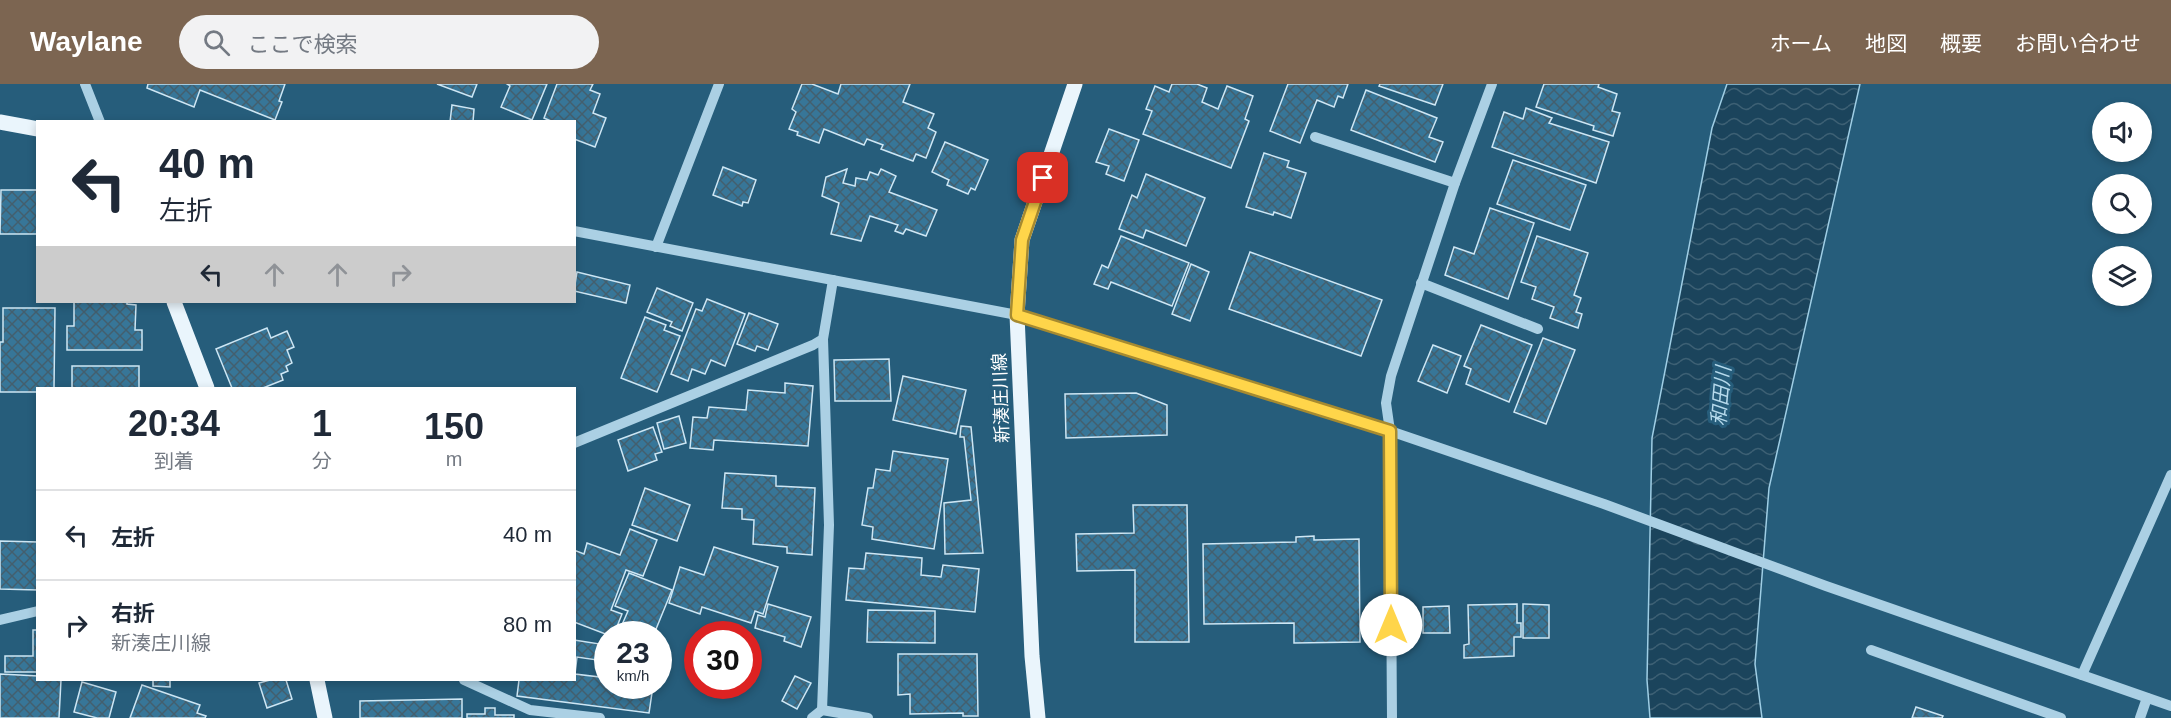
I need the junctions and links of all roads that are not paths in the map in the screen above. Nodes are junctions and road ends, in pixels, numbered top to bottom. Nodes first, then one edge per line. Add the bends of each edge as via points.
1 (85, 84) edge
2 (1075, 84) edge
3 (1492, 84) edge
4 (716, 85) edge
5 (99, 120) edge
6 (0, 122) edge
7 (36, 129) edge
8 (1315, 137) dead end
9 (1455, 183) junction
10 (576, 231) edge
11 (656, 247) junction
12 (833, 280) junction
13 (1421, 283) junction
14 (174, 303) edge
15 (1017, 315) junction
16 (1538, 329) dead end
17 (823, 339) junction
18 (207, 387) edge
19 (1390, 431) junction
20 (576, 442) edge
21 (2171, 475) edge
22 (36, 611) edge
23 (0, 620) edge
24 (1871, 650) dead end
25 (2082, 675) junction
26 (317, 681) edge
27 (466, 681) edge
28 (2147, 698) junction
29 (2171, 706) edge
30 (822, 710) junction
31 (530, 714) edge
32 (325, 718) edge
33 (600, 718) edge
34 (812, 718) edge
35 (868, 718) edge
36 (1038, 718) edge
37 (1392, 718) edge
38 (2061, 718) edge
39 (2140, 718) edge

1 - 5 street
2 - 15 main road, 新湊庄川線 via 1022,240
3 - 9 street
4 - 11 street
6 - 7 main road
8 - 9 street
9 - 13 street
10 - 11 street
11 - 12 street
12 - 15 street
12 - 17 street
13 - 16 street
13 - 19 street via 1391,376 1386,403
14 - 18 main road
15 - 19 street
15 - 36 main road, 新湊庄川線
17 - 20 street
17 - 30 street via 829,525
19 - 25 street
19 - 37 street
21 - 25 street
22 - 23 street
24 - 38 street
25 - 28 street
26 - 32 main road
27 - 31 street
28 - 29 street
28 - 39 street
30 - 34 street
30 - 35 street
31 - 33 street

